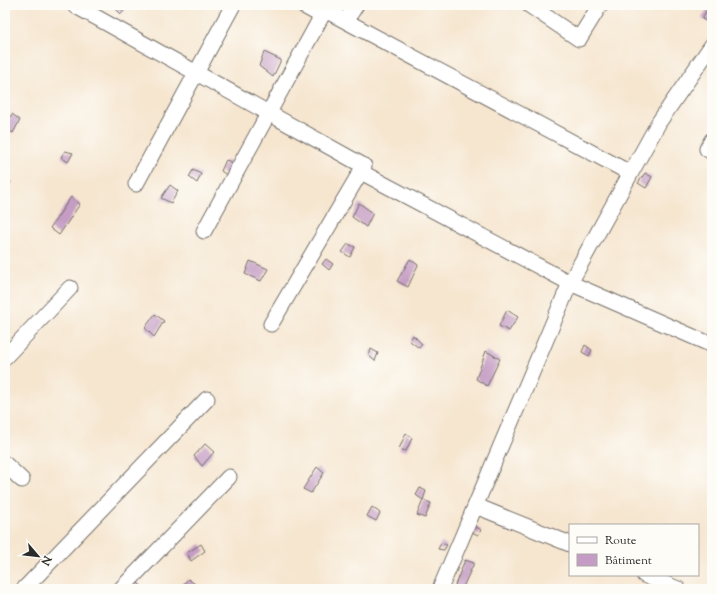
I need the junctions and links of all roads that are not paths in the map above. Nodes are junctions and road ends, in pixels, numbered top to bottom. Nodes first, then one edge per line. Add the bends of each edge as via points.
1 (74, 5) edge
2 (233, 5) edge
3 (302, 5) edge
4 (356, 5) edge
5 (529, 5) edge
6 (600, 5) edge
7 (322, 16) junction
8 (346, 21) junction
9 (712, 45) edge
10 (196, 73) junction
11 (269, 113) junction
12 (712, 140) edge
13 (712, 152) edge
14 (361, 172) junction
15 (630, 173) junction
16 (136, 184) dead end
17 (204, 231) dead end
18 (570, 282) junction
19 (70, 288) dead end
20 (271, 324) dead end
21 (712, 345) edge
22 (5, 357) edge
23 (207, 398) dead end
24 (5, 464) edge
25 (229, 478) dead end
26 (22, 480) dead end
27 (476, 506) junction
28 (569, 544) edge
29 (646, 576) edge
30 (24, 589) edge
31 (121, 589) edge
32 (440, 589) edge
33 (678, 589) edge

1 - 10 street
2 - 10 street
3 - 7 street
4 - 8 street
5 - 6 street via 579,39
7 - 8 street via 325,10
7 - 11 street
8 - 15 street
9 - 15 street via 659,122
10 - 11 street
10 - 16 street
11 - 14 street via 364,166
11 - 17 street
12 - 13 street via 707,149
14 - 18 street
14 - 20 street
15 - 18 street
18 - 21 street
18 - 27 street
19 - 22 street
23 - 30 street
24 - 26 street
25 - 31 street
27 - 28 street
27 - 32 street
29 - 33 street

